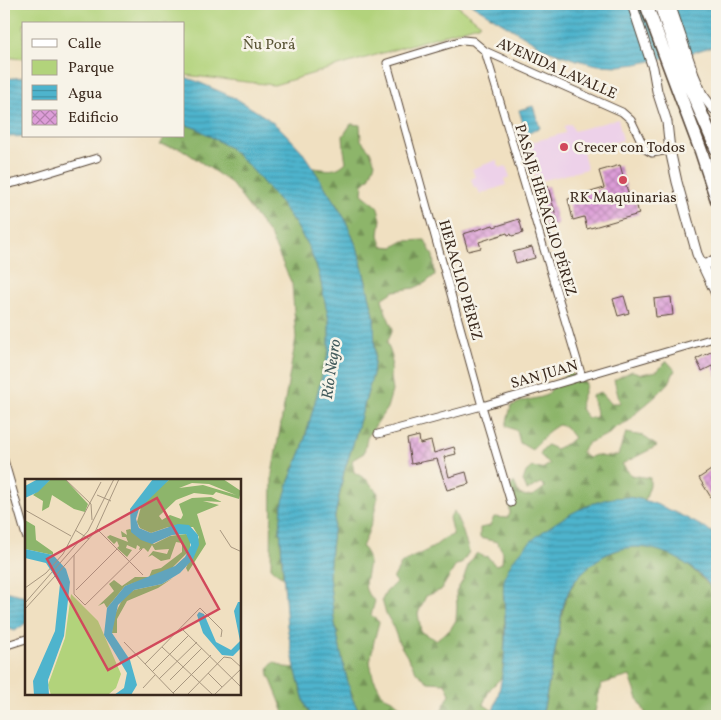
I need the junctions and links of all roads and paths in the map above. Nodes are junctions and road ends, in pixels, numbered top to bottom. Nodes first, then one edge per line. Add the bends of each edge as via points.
1 (632, 4) edge
2 (646, 4) edge
3 (660, 4) edge
4 (670, 4) edge
5 (485, 51) junction
6 (387, 63) joint
7 (685, 78) junction
8 (717, 112) edge
9 (670, 150) junction
10 (717, 150) edge
11 (97, 158) dead end
12 (4, 185) edge
13 (717, 200) edge
14 (717, 258) edge
15 (704, 266) junction
16 (717, 296) edge
17 (717, 337) edge
18 (582, 377) junction
19 (482, 406) junction
20 (378, 434) dead end
21 (4, 460) edge
22 (7, 482) edge
23 (511, 503) dead end
24 (25, 533) edge
25 (25, 639) edge
26 (4, 646) edge

1 - 9 street via 667,122
2 - 7 highway
3 - 7 highway
4 - 7 street
5 - 6 street, AVENIDA LAVALLE via 473,41 462,40
5 - 9 street, AVENIDA LAVALLE via 622,112 631,120 645,149 652,153
5 - 18 street, PASAJE HERACLIO PÉREZ
6 - 19 street, HERACLIO PÉREZ
7 - 8 street
7 - 10 highway
7 - 13 highway via 701,151
9 - 15 street
11 - 12 street
14 - 15 street
15 - 16 street
17 - 18 street, SAN JUAN
18 - 19 street, SAN JUAN
19 - 20 street, SAN JUAN
19 - 23 street, HERACLIO PÉREZ
21 - 22 street
22 - 24 street
25 - 26 street

